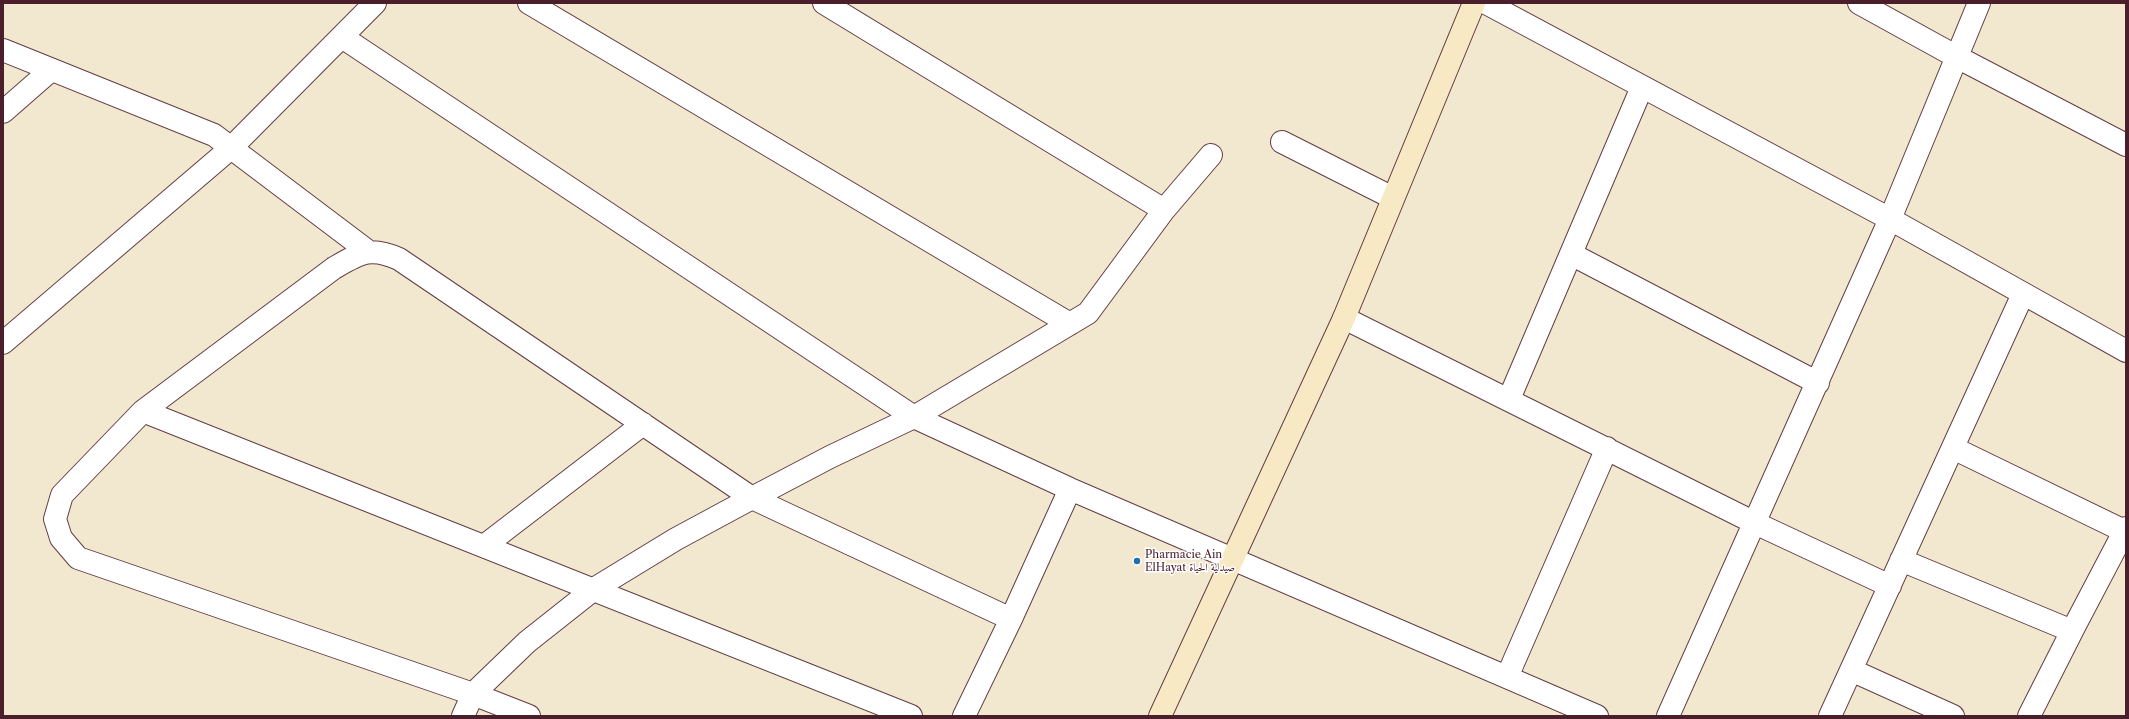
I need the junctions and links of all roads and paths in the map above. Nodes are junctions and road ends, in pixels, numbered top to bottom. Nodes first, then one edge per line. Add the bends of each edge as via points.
1 (375, 3) edge
2 (529, 3) edge
3 (824, 3) edge
4 (1474, 3) edge
5 (1486, 3) edge
6 (1859, 3) edge
7 (1979, 3) edge
8 (342, 37) junction
9 (3, 50) edge
10 (1957, 57) junction
11 (51, 70) junction
12 (1642, 86) junction
13 (3, 112) edge
14 (1282, 142) dead end
15 (2126, 146) edge
16 (231, 148) junction
17 (1211, 155) dead end
18 (1393, 198) junction
19 (1164, 210) junction
20 (1890, 219) junction
21 (369, 252) junction
22 (1571, 254) junction
23 (2023, 294) junction
24 (1344, 318) junction
25 (1070, 324) junction
26 (3, 344) edge
27 (2126, 351) edge
28 (1818, 382) junction
29 (1509, 399) junction
30 (143, 410) junction
31 (914, 417) junction
32 (643, 424) junction
33 (1607, 448) junction
34 (1953, 448) junction
35 (1070, 489) junction
36 (752, 498) junction
37 (1755, 523) junction
38 (2125, 529) edge
39 (484, 546) junction
40 (1232, 559) junction
41 (1901, 560) junction
42 (1890, 586) junction
43 (594, 589) junction
44 (1011, 619) junction
45 (2072, 631) junction
46 (1851, 670) junction
47 (1507, 677) junction
48 (473, 694) junction
49 (463, 716) edge
50 (529, 716) edge
51 (911, 716) edge
52 (964, 716) edge
53 (1160, 716) edge
54 (1597, 716) edge
55 (1668, 716) edge
56 (1830, 716) edge
57 (1952, 716) edge
58 (2029, 716) edge

1 - 8 street
2 - 25 street
3 - 19 street
4 - 18 street
5 - 12 street
6 - 10 street
7 - 10 street
8 - 16 street
8 - 31 street
9 - 11 street
10 - 15 street
10 - 20 street
11 - 13 street
11 - 16 street via 214,135
12 - 20 street
12 - 22 street
14 - 18 street
16 - 21 street
16 - 26 street
17 - 19 street
18 - 24 street
19 - 25 street via 1088,313
20 - 23 street
20 - 28 street
21 - 30 street via 334,268
21 - 32 street via 383,252 399,259
22 - 28 street
22 - 29 street
23 - 27 street
23 - 34 street
24 - 29 street
24 - 40 street
25 - 31 street
28 - 37 street
29 - 33 street
30 - 39 street
30 - 48 street via 62,495 55,519 61,538 78,558
31 - 35 street
31 - 36 street
32 - 36 street
32 - 39 street
33 - 37 street
33 - 47 street
34 - 38 street
34 - 41 street
35 - 40 street
35 - 44 street
36 - 43 street
36 - 44 street
37 - 42 street
37 - 55 street
38 - 45 street
39 - 43 street
40 - 47 street
40 - 53 street
41 - 42 street
41 - 45 street
42 - 46 street
43 - 48 street via 527,642
43 - 51 street
44 - 52 street
45 - 58 street
46 - 56 street
46 - 57 street
47 - 54 street
48 - 49 street
48 - 50 street

